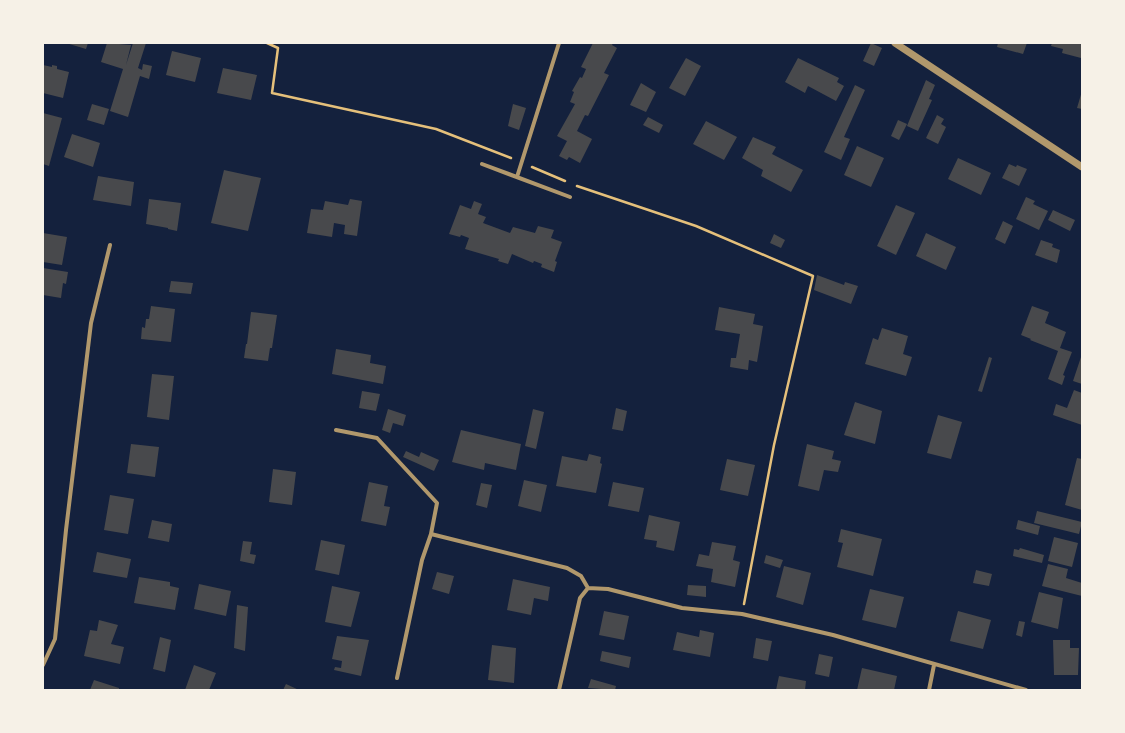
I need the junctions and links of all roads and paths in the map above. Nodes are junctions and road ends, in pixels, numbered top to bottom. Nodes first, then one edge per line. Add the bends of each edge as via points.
1 (267, 43) edge
2 (559, 43) edge
3 (895, 43) edge
4 (522, 162) junction
5 (482, 164) dead end
6 (1082, 167) edge
7 (517, 177) junction
8 (569, 182) dead end
9 (575, 185) dead end
10 (570, 197) dead end
11 (110, 245) dead end
12 (336, 430) dead end
13 (431, 534) junction
14 (588, 588) junction
15 (742, 614) junction
16 (43, 665) edge
17 (934, 665) junction
18 (397, 678) dead end
19 (559, 690) edge
20 (929, 690) edge
21 (1026, 690) edge

1 - 4 path via 278,48 272,93 436,128
2 - 4 street
3 - 6 street
4 - 7 street
4 - 8 path
5 - 7 street
7 - 10 street
9 - 15 path via 696,226 813,276 774,445
11 - 16 street via 91,323 55,639
12 - 13 street via 377,438 438,503
13 - 14 street via 567,568 581,576
13 - 18 street via 422,560
14 - 15 street via 608,589 682,608
14 - 19 street via 580,598
15 - 17 street via 833,635
17 - 20 street
17 - 21 street

